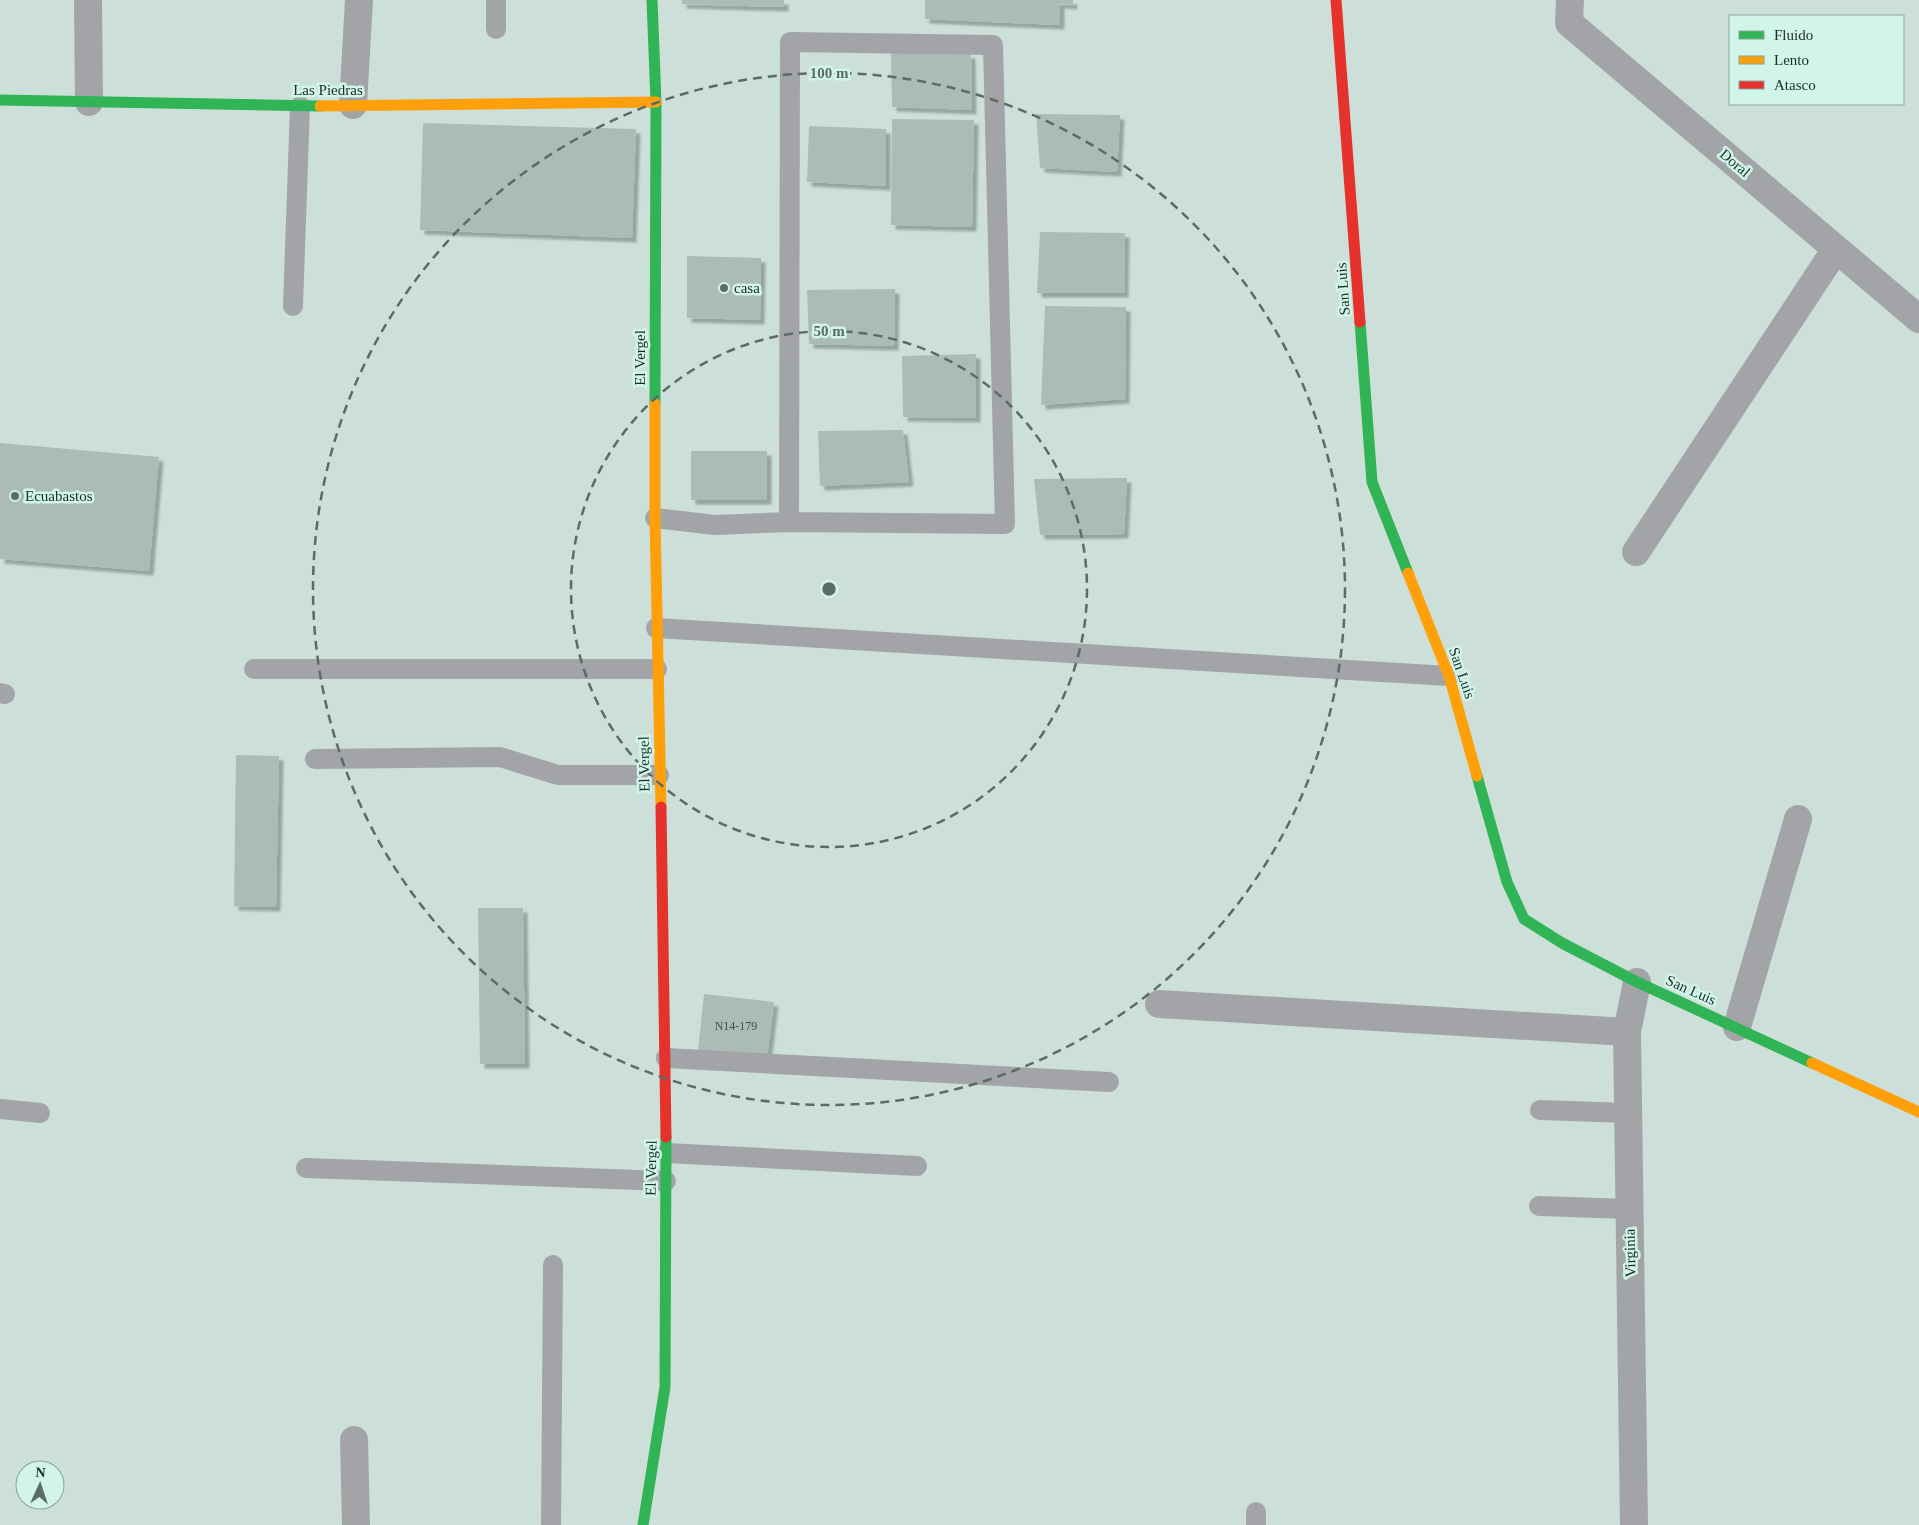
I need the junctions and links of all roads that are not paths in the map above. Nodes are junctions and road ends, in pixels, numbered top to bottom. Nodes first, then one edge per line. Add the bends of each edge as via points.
1 (88, 0) edge
2 (359, 0) edge
3 (496, 0) edge
4 (652, 0) edge
5 (1336, 0) edge
6 (1570, 0) edge
7 (496, 29) dead end
8 (0, 100) edge
9 (89, 102) junction
10 (656, 102) junction
11 (353, 105) junction
12 (300, 106) junction
13 (1836, 249) junction
14 (293, 306) dead end
15 (1919, 318) edge
16 (654, 518) junction
17 (789, 522) junction
18 (1636, 552) dead end
19 (656, 628) junction
20 (254, 669) dead end
21 (657, 669) junction
22 (1449, 676) junction
23 (315, 758) dead end
24 (660, 776) junction
25 (1798, 819) dead end
26 (1637, 982) junction
27 (1159, 1004) dead end
28 (1737, 1027) junction
29 (1627, 1032) junction
30 (666, 1058) junction
31 (1109, 1082) dead end
32 (0, 1110) edge
33 (1540, 1110) dead end
34 (1919, 1112) edge
35 (40, 1113) dead end
36 (1628, 1113) junction
37 (667, 1153) junction
38 (917, 1166) dead end
39 (306, 1168) dead end
40 (666, 1181) junction
41 (1539, 1206) dead end
42 (1630, 1208) junction
43 (553, 1265) dead end
44 (354, 1440) dead end
45 (356, 1525) edge
46 (551, 1525) edge
47 (643, 1525) edge
48 (1634, 1525) edge

1 - 9 street
2 - 11 street
3 - 7 lane
4 - 10 street, El Vergel
5 - 22 street, San Luis via 1372,482
6 - 13 street, Doral via 1569,23
8 - 9 street, Las Piedras
9 - 12 street, Las Piedras
10 - 11 street, Las Piedras
10 - 16 street, El Vergel
11 - 12 street, Las Piedras
12 - 14 lane
13 - 15 street, Doral
13 - 18 street
16 - 17 lane via 715,525
16 - 19 street, El Vergel
17 - 17 lane via 1005,524 993,45 790,42
19 - 21 street, El Vergel
19 - 22 lane
20 - 21 lane
21 - 24 street, El Vergel
22 - 26 street, San Luis via 1507,882 1524,919
23 - 24 lane via 500,757 558,775
24 - 30 street, El Vergel
25 - 28 street
26 - 28 street, San Luis
26 - 29 street, Virginia
27 - 29 street
28 - 34 street, San Luis
29 - 36 street, Virginia
30 - 31 lane
30 - 37 street, El Vergel
32 - 35 lane
33 - 36 lane
36 - 42 street, Virginia
37 - 38 lane
37 - 40 street, El Vergel
39 - 40 lane
40 - 47 street, El Vergel via 665,1386
41 - 42 lane
42 - 48 street, Virginia
43 - 46 lane
44 - 45 street

